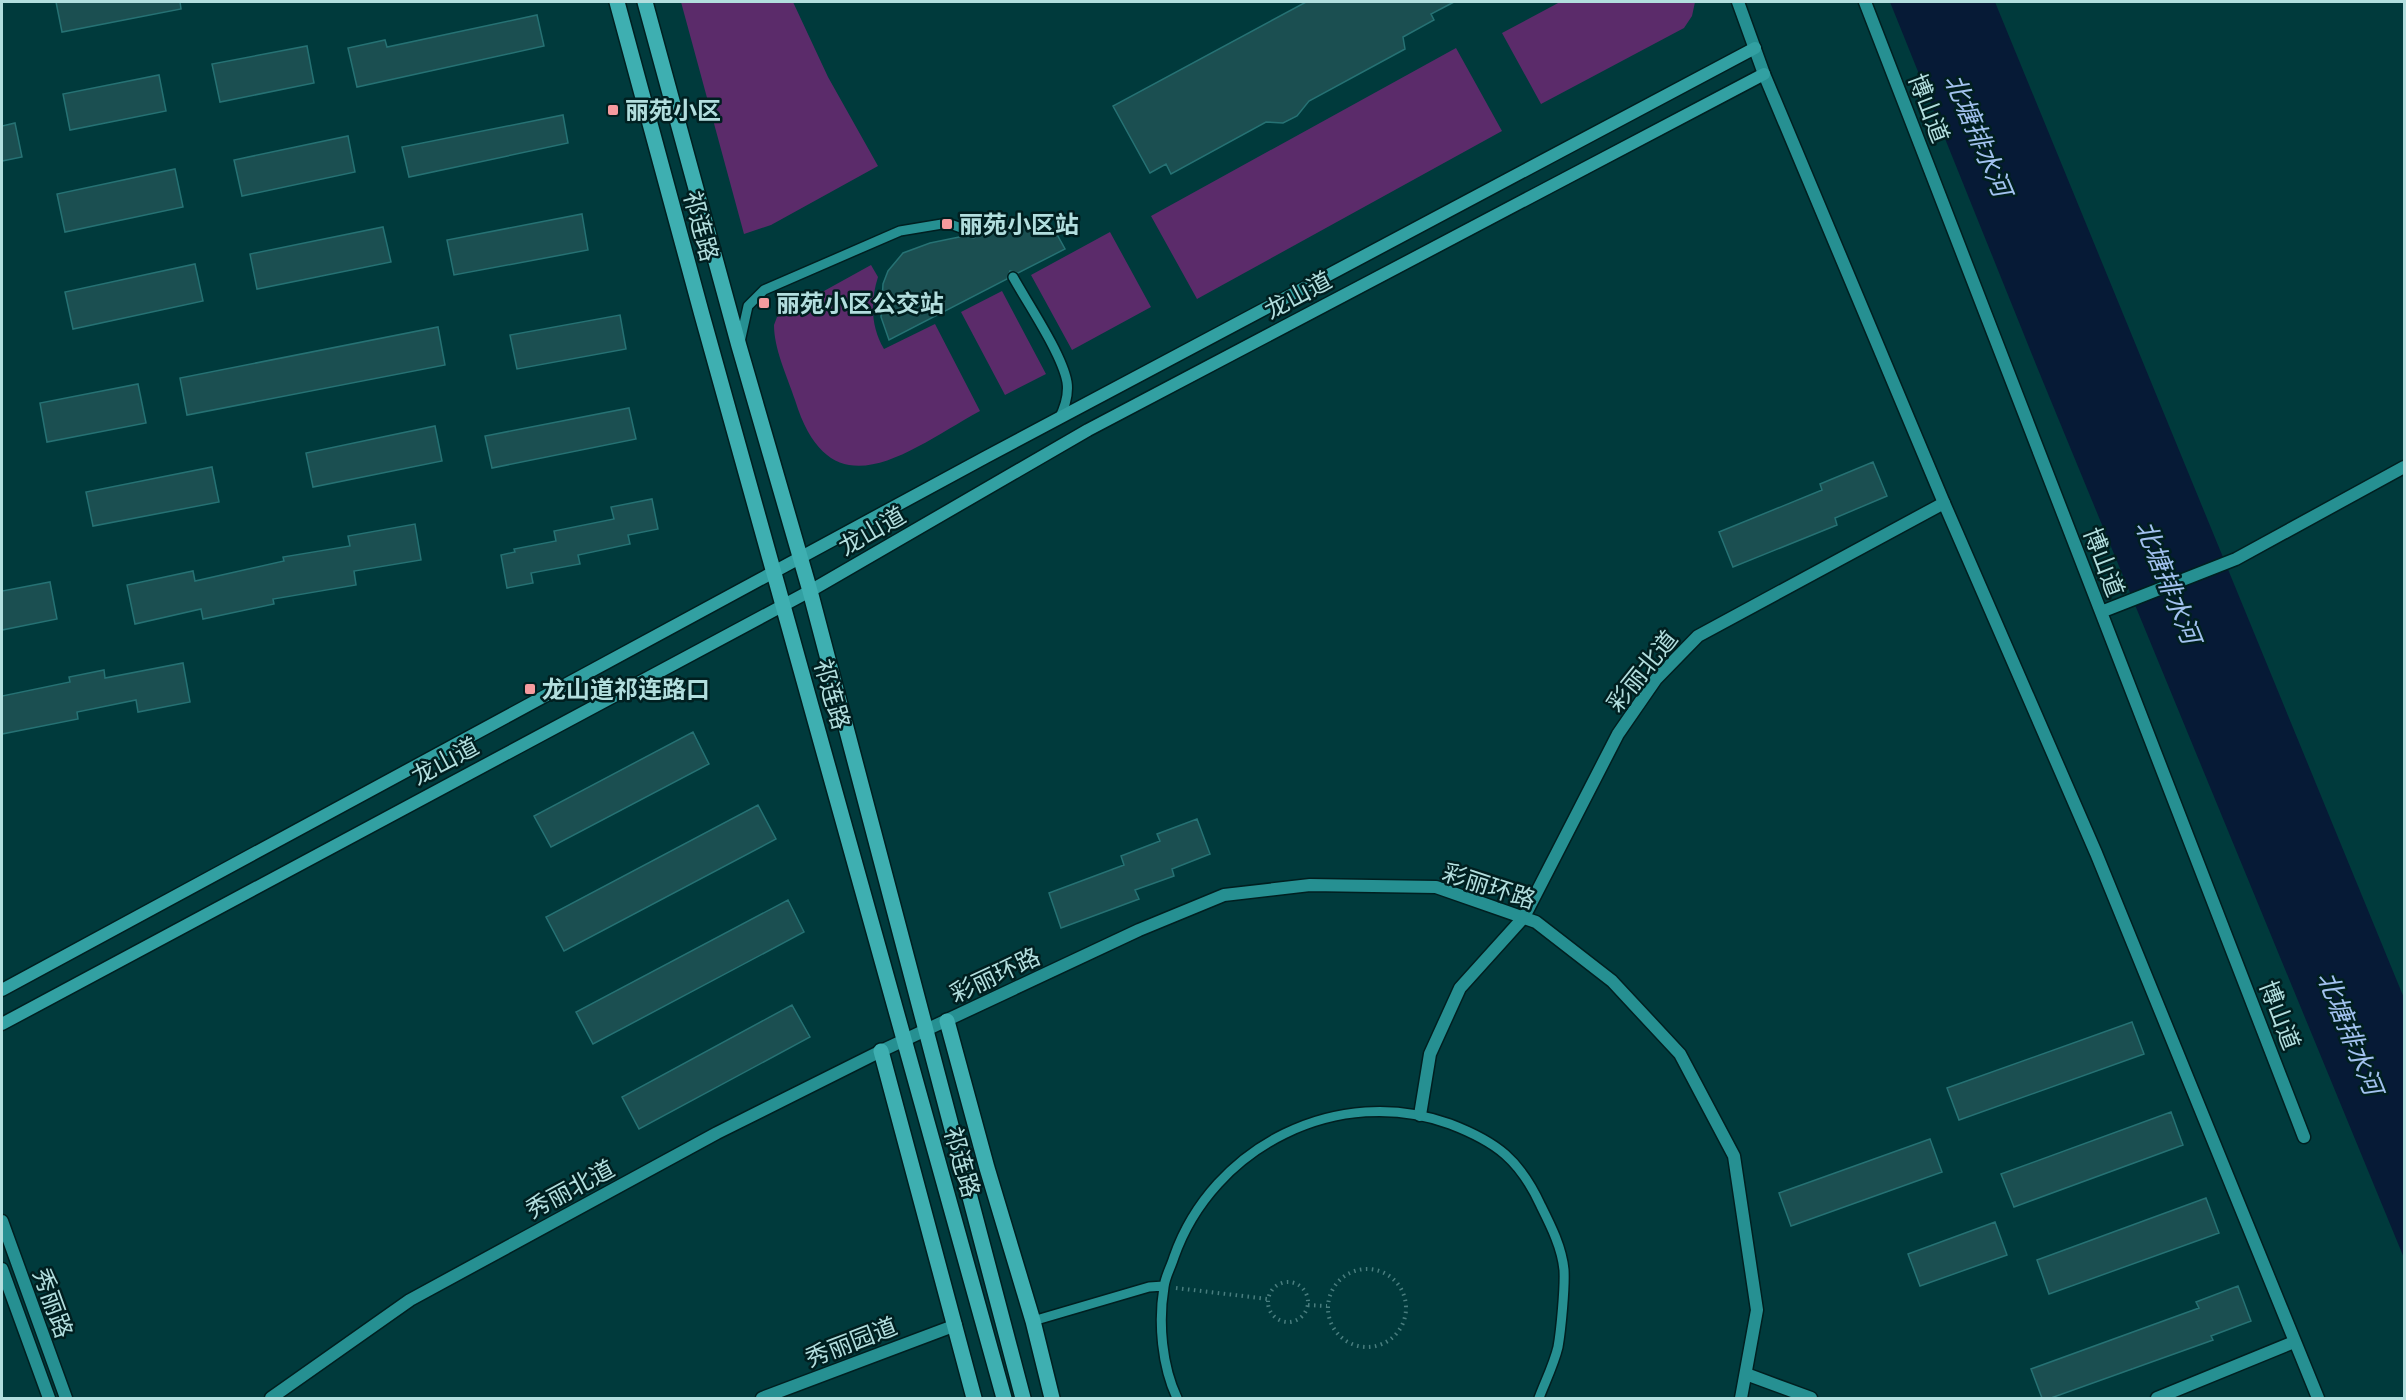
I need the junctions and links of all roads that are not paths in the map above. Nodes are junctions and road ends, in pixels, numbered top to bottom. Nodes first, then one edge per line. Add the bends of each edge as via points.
1 (617, 2) edge
2 (645, 2) edge
3 (1738, 2) edge
4 (1865, 2) edge
5 (1755, 48) junction
6 (1764, 74) junction
7 (972, 232) dead end
8 (1013, 277) dead end
9 (739, 346) junction
10 (1059, 418) junction
11 (2404, 467) edge
12 (1944, 503) junction
13 (801, 558) junction
14 (775, 572) junction
15 (810, 591) junction
16 (783, 604) junction
17 (2101, 612) junction
18 (1524, 917) junction
19 (2, 990) edge
20 (947, 1021) junction
21 (2, 1024) edge
22 (927, 1030) junction
23 (905, 1041) junction
24 (881, 1052) junction
25 (1420, 1114) junction
26 (2304, 1137) dead end
27 (2, 1221) edge
28 (2, 1269) edge
29 (1164, 1286) junction
30 (1033, 1321) junction
31 (956, 1325) junction
32 (2294, 1342) junction
33 (1746, 1374) junction
34 (49, 1398) edge
35 (66, 1398) edge
36 (271, 1398) edge
37 (762, 1398) edge
38 (974, 1398) edge
39 (1004, 1398) edge
40 (1023, 1398) edge
41 (1052, 1398) edge
42 (1177, 1398) edge
43 (1539, 1398) edge
44 (1741, 1398) edge
45 (1811, 1398) edge
46 (2157, 1398) edge
47 (2318, 1398) edge

1 - 14 main road, 祁连路
2 - 9 main road, 祁连路
3 - 5 street
4 - 17 street, 博山道
5 - 6 street
5 - 10 main road, 龙山道
6 - 12 street
6 - 15 main road, 龙山道 via 1088,430
7 - 9 lane via 942,224 900,231 765,290 748,306
8 - 10 lane via 1066,381 1066,401
9 - 13 main road, 祁连路
10 - 13 main road, 龙山道
11 - 17 street via 2236,559
12 - 18 street, 彩丽北道 via 1698,636 1656,679 1618,734
12 - 32 street via 2096,853
13 - 14 main road, 龙山道
13 - 15 main road, 祁连路
14 - 16 main road, 祁连路
14 - 19 main road, 龙山道
15 - 16 main road, 龙山道
15 - 22 main road, 祁连路
16 - 21 main road, 龙山道
16 - 23 main road, 祁连路
17 - 26 street, 博山道
18 - 20 street, 彩丽环路 via 1436,887 1310,885 1224,895 1139,930
18 - 25 street, 彩丽北道 via 1460,988 1430,1054
18 - 33 street, 彩丽环路 via 1536,922 1612,981 1680,1054 1734,1156 1757,1310
20 - 22 street, 彩丽环路
20 - 30 main road
22 - 23 street, 彩丽环路
22 - 40 main road, 祁连路
23 - 24 street, 秀丽北道
23 - 39 main road, 祁连路
24 - 31 main road
24 - 36 street, 秀丽北道 via 717,1133 410,1300
25 - 29 lane via 1380,1110 1335,1116 1295,1127 1246,1157 1213,1187 1187,1227
25 - 43 lane via 1473,1132 1513,1159 1554,1232 1564,1270 1558,1347
27 - 35 street, 秀丽路
28 - 34 street, 秀丽路
29 - 30 lane
29 - 42 lane via 1163,1351
30 - 41 main road
31 - 37 street, 秀丽园道
31 - 38 main road
32 - 46 street
32 - 47 street
33 - 44 street, 彩丽环路
33 - 45 street

